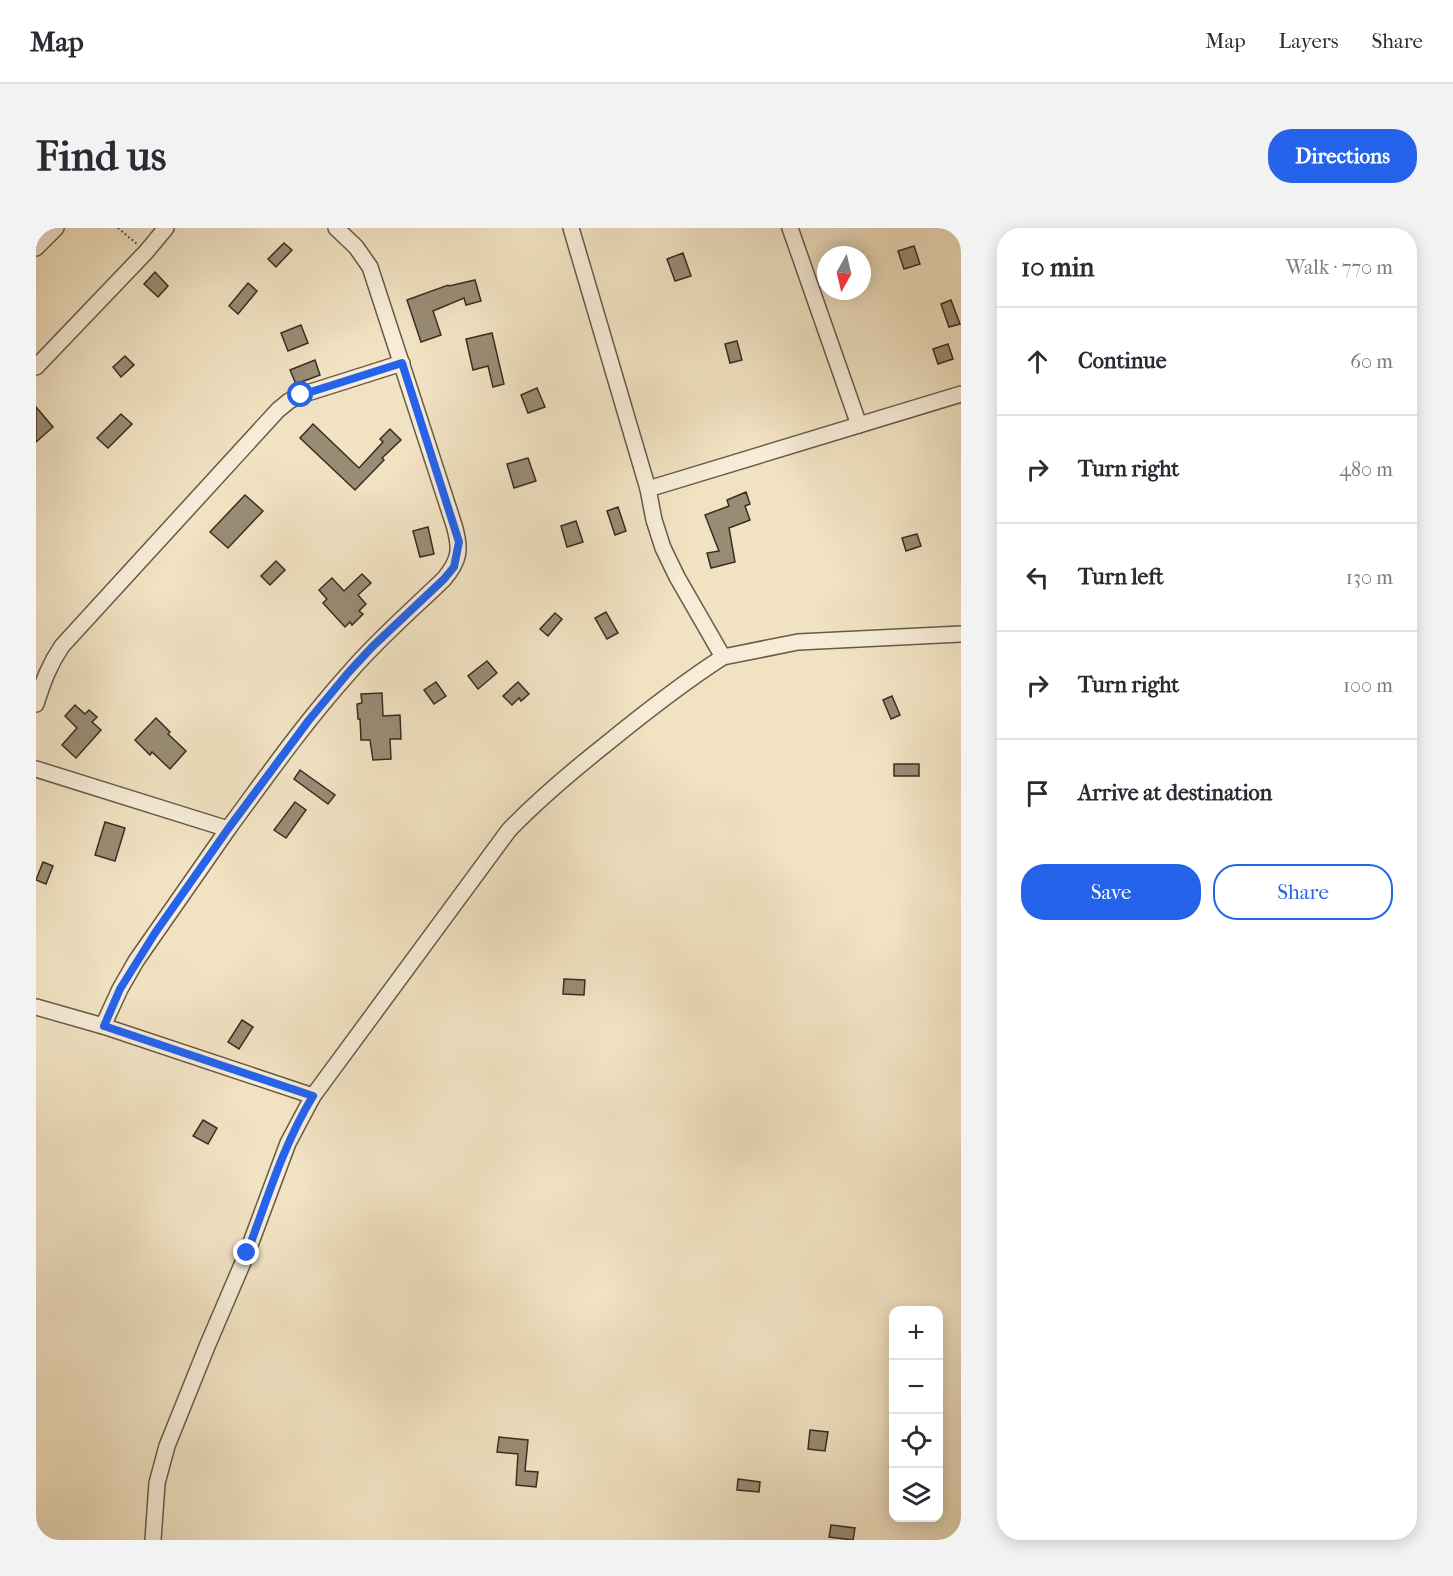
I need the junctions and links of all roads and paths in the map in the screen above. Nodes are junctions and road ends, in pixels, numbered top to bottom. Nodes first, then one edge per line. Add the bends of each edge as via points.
1 (56, 228) edge
2 (118, 228) edge
3 (166, 228) edge
4 (336, 228) edge
5 (571, 228) edge
6 (790, 228) edge
7 (36, 248) edge
8 (146, 252) junction
9 (402, 363) junction
10 (36, 367) edge
11 (961, 394) edge
12 (859, 425) junction
13 (648, 489) junction
14 (961, 634) edge
15 (723, 657) junction
16 (36, 704) edge
17 (36, 769) edge
18 (228, 829) junction
19 (36, 1007) edge
20 (104, 1026) junction
21 (313, 1096) junction
22 (153, 1540) edge

1 - 7 street
2 - 8 path
3 - 8 street
4 - 9 street via 370,267
5 - 13 street
6 - 12 street
8 - 10 street
9 - 16 street via 301,395 278,410 62,646
9 - 18 street via 459,542 454,567 348,673
11 - 12 street
12 - 13 street
13 - 15 street via 663,548
14 - 15 street via 798,642
15 - 21 street via 666,696 570,773 509,830
17 - 18 street
18 - 20 street via 136,962
19 - 20 street
20 - 21 street
21 - 22 street via 275,1174 247,1253 167,1446 157,1483

